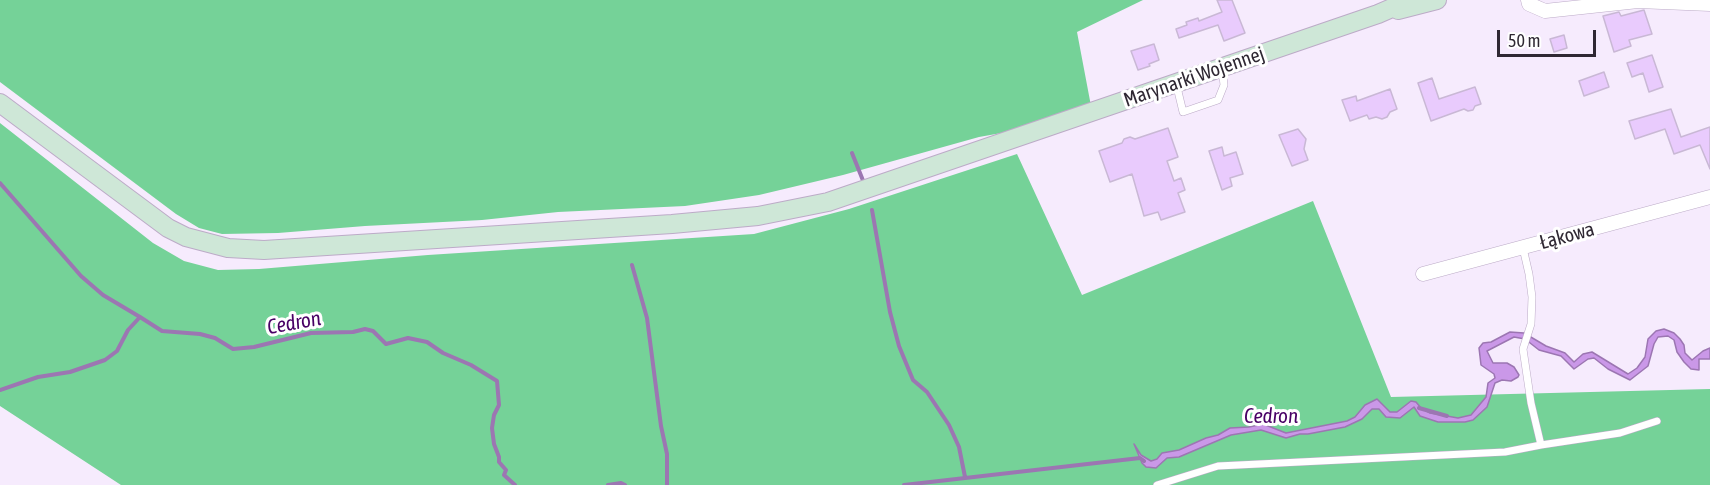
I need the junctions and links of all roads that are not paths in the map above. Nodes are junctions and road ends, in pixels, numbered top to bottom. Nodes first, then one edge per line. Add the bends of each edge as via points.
1 (1410, 0) edge
2 (1437, 0) edge
3 (1528, 0) edge
4 (1710, 4) edge
5 (1378, 14) junction
6 (1222, 68) junction
7 (1176, 83) junction
8 (0, 103) edge
9 (1710, 197) edge
10 (1523, 248) junction
11 (1423, 274) dead end
12 (1657, 421) dead end
13 (1541, 445) junction
14 (1157, 484) edge

1 - 5 main road, Marynarki Wojennej
2 - 5 main road, Marynarki Wojennej
3 - 4 street via 1545,11 1638,1
5 - 6 main road, Marynarki Wojennej
6 - 7 main road, Marynarki Wojennej
6 - 7 lane via 1224,85 1218,100 1183,112
7 - 8 main road, Marynarki Wojennej via 828,202 758,216 264,250 228,248 168,228
9 - 10 street, Łąkowa
10 - 11 street, Łąkowa
10 - 13 lane via 1532,297 1531,324 1523,349
12 - 13 lane via 1620,433
13 - 14 lane via 1505,452 1218,466

